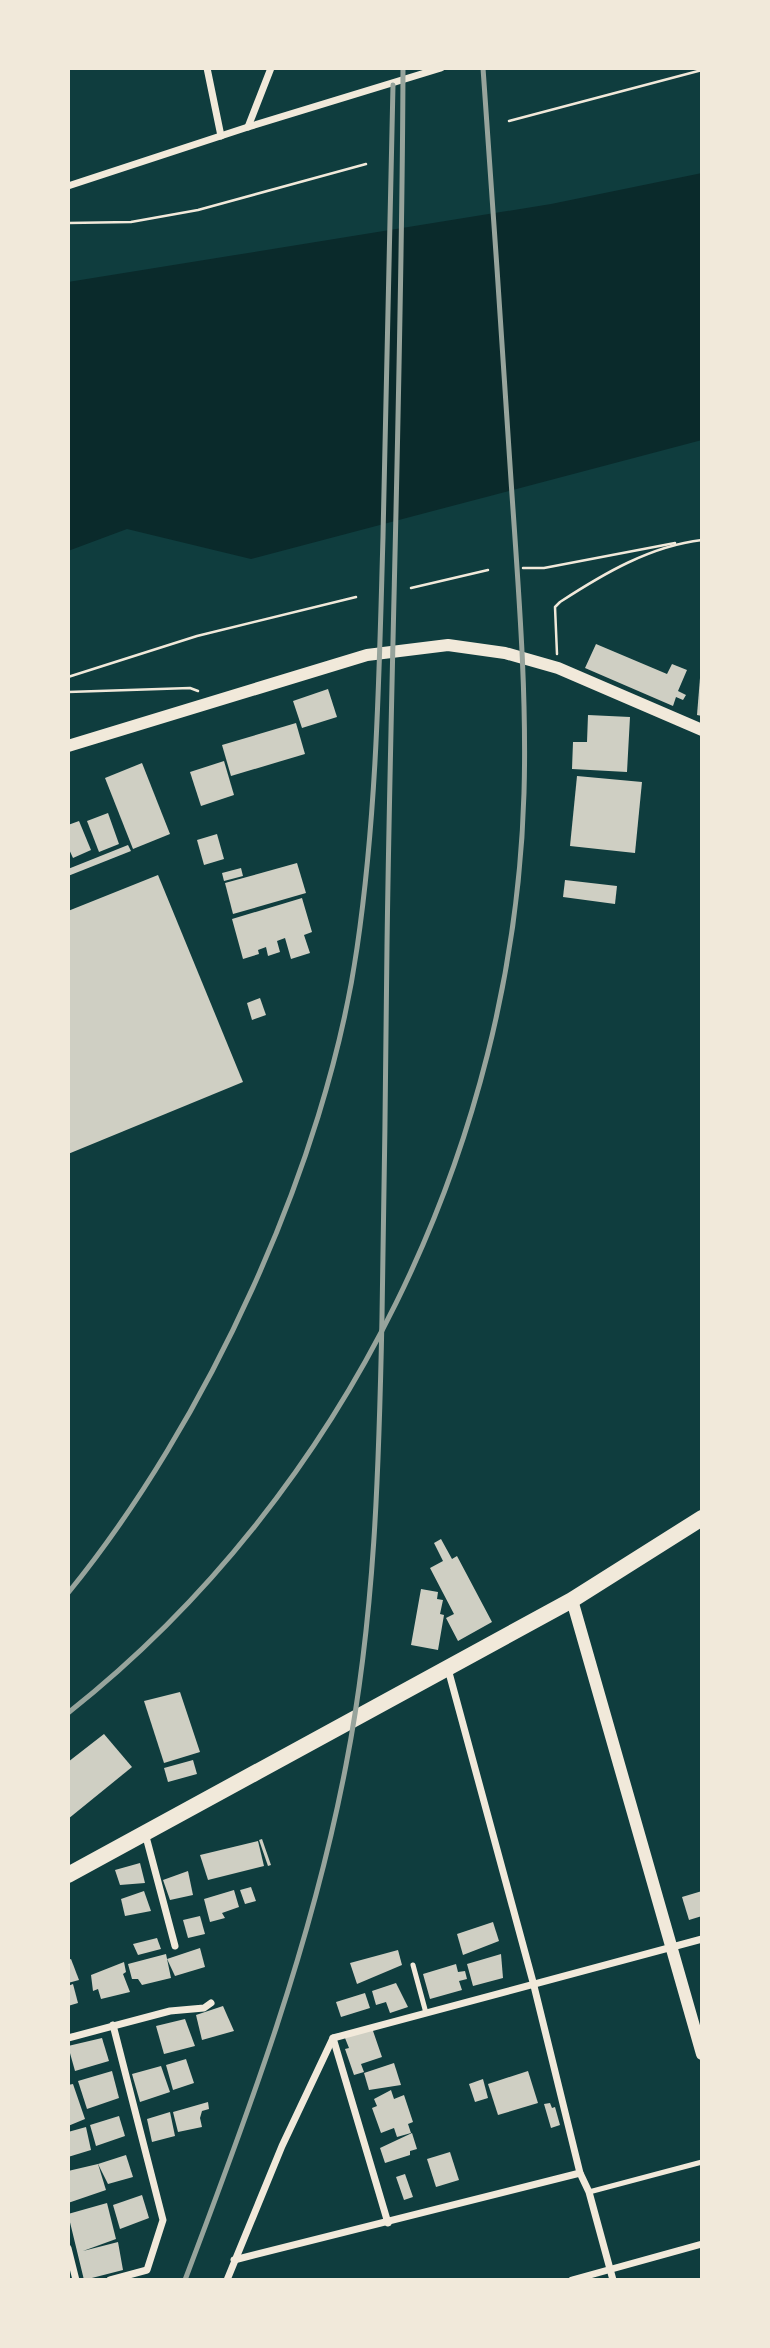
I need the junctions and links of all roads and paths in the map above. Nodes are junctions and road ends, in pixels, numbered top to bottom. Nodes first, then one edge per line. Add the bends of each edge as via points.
1 (206, 68) edge
2 (271, 68) edge
3 (441, 68) edge
4 (702, 70) edge
5 (509, 121) dead end
6 (248, 127) junction
7 (221, 136) junction
8 (366, 164) dead end
9 (68, 186) edge
10 (68, 223) edge
11 (702, 540) edge
12 (682, 542) junction
13 (523, 568) dead end
14 (488, 570) dead end
15 (411, 588) dead end
16 (356, 597) dead end
17 (558, 668) junction
18 (68, 677) edge
19 (68, 692) edge
20 (222, 698) junction
21 (702, 730) edge
22 (68, 746) edge
23 (702, 1518) edge
24 (572, 1600) junction
25 (448, 1669) junction
26 (145, 1832) junction
27 (68, 1875) edge
28 (702, 1939) edge
29 (175, 1946) dead end
30 (671, 1947) junction
31 (413, 1965) dead end
32 (533, 1982) junction
33 (211, 2003) dead end
34 (426, 2013) junction
35 (113, 2025) junction
36 (68, 2038) edge
37 (333, 2038) junction
38 (702, 2054) edge
39 (702, 2162) edge
40 (580, 2173) junction
41 (589, 2192) junction
42 (388, 2223) junction
43 (702, 2244) edge
44 (68, 2248) edge
45 (234, 2260) junction
46 (610, 2269) junction
47 (76, 2280) edge
48 (110, 2280) edge
49 (227, 2280) edge
50 (572, 2280) edge
51 (613, 2280) edge

1 - 7 street
2 - 6 street
3 - 6 street
4 - 5 path
6 - 7 street
7 - 9 street
8 - 10 path via 198,210 131,222
11 - 12 path
12 - 13 path
12 - 17 path via 607,571 555,607
14 - 15 path
16 - 18 path via 197,636
17 - 20 street via 480,648 423,646 367,655
17 - 21 street
19 - 20 path via 190,688
20 - 22 street
23 - 24 main road
24 - 25 main road
24 - 30 street
25 - 26 main road
25 - 32 street
26 - 27 main road
26 - 29 street
28 - 30 street
30 - 32 street
30 - 38 street
31 - 34 lane
32 - 34 street
32 - 40 street
33 - 35 street
34 - 37 street
35 - 36 street
35 - 48 street via 163,2220 146,2270
37 - 42 street
37 - 45 street
39 - 41 lane
40 - 41 street
40 - 42 street
41 - 46 street
42 - 45 street
43 - 46 street
44 - 47 street
45 - 49 street
46 - 50 street
46 - 51 street

